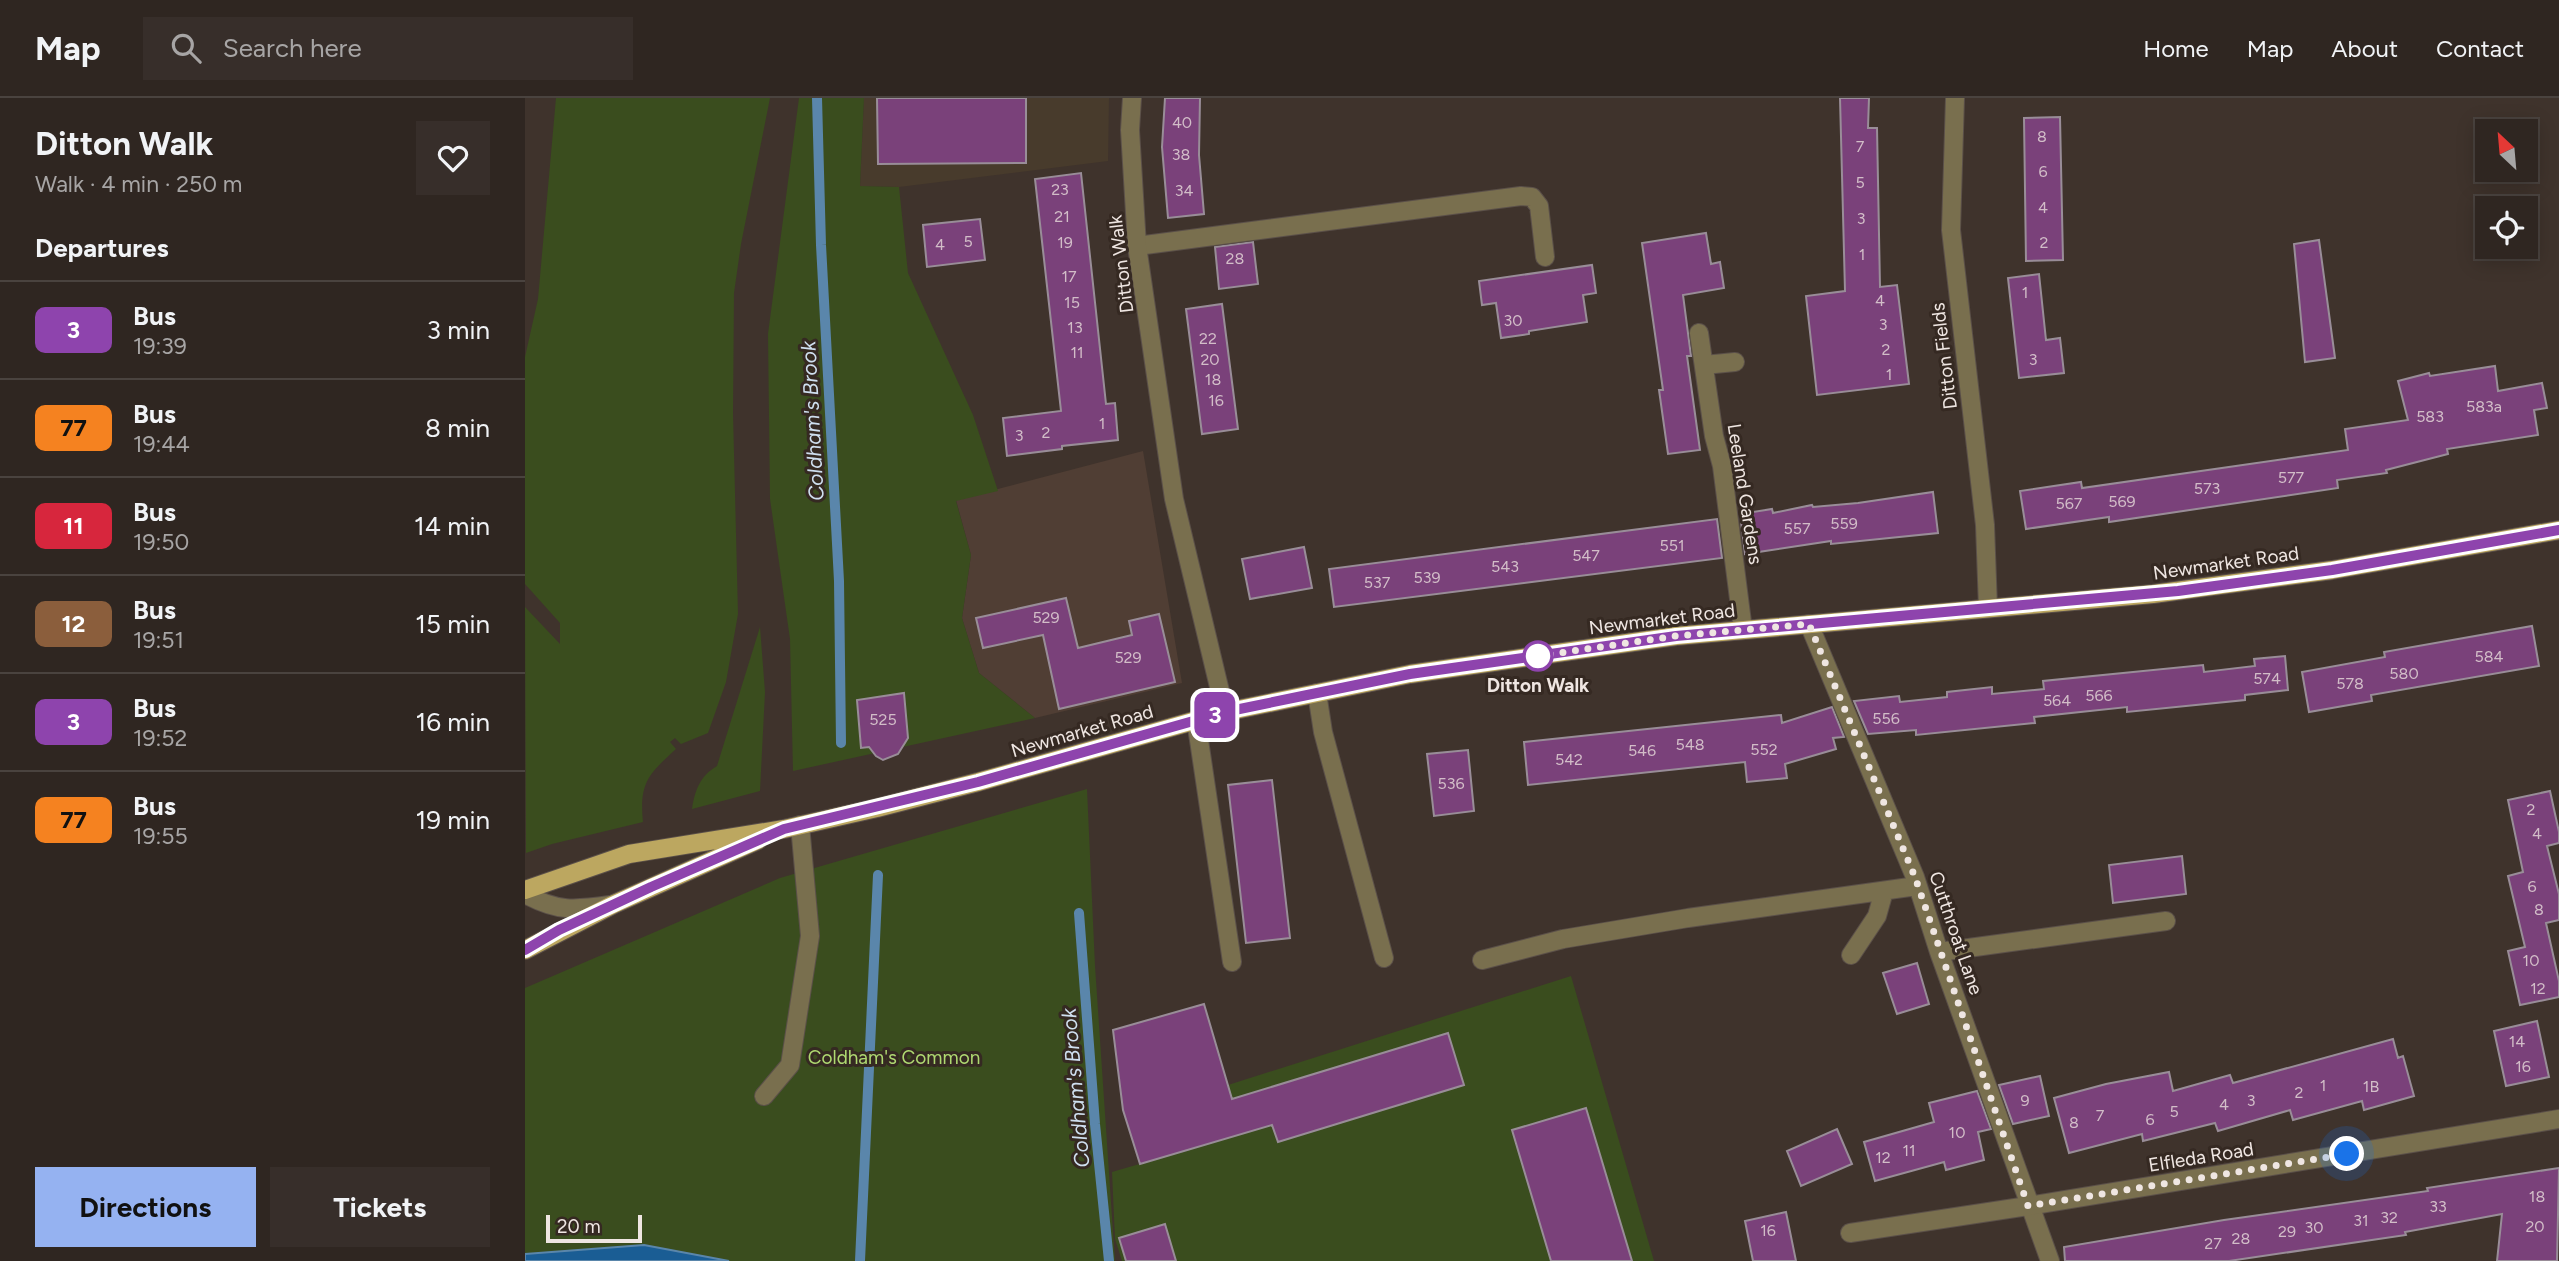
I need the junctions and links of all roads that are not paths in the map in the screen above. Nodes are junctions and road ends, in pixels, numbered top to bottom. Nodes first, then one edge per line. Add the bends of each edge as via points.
1 (1132, 98) edge
2 (1955, 98) edge
3 (1137, 246) junction
4 (1545, 257) dead end
5 (1699, 333) dead end
6 (1735, 362) dead end
7 (1704, 365) junction
8 (2559, 530) edge
9 (1988, 608) junction
10 (1809, 624) junction
11 (1743, 630) junction
12 (1317, 693) junction
13 (1225, 712) junction
14 (1196, 720) junction
15 (792, 827) junction
16 (1917, 886) junction
17 (1884, 891) junction
18 (525, 892) edge
19 (614, 904) junction
20 (2166, 921) dead end
21 (525, 950) edge
22 (1939, 952) junction
23 (1851, 956) dead end
24 (1384, 958) dead end
25 (1482, 960) dead end
26 (1232, 962) dead end
27 (764, 1096) dead end
28 (2559, 1119) edge
29 (2028, 1206) junction
30 (1850, 1233) dead end
31 (2050, 1261) edge

1 - 3 street, Ditton Walk
2 - 9 street, Ditton Fields via 1951,230 1985,525
3 - 4 street via 1521,196 1532,197 1539,206
3 - 13 street, Ditton Walk via 1174,499
5 - 7 street, Leeland Gardens
6 - 7 street
7 - 11 street, Leeland Gardens
8 - 9 main road, Newmarket Road via 2332,570 2153,594
9 - 10 main road, Newmarket Road
10 - 11 main road, Newmarket Road
10 - 16 street, Cutthroat Lane
11 - 12 main road, Newmarket Road via 1410,674
12 - 13 main road, Newmarket Road
12 - 24 street via 1323,732
13 - 14 main road, Newmarket Road
14 - 15 main road, Newmarket Road via 978,782
14 - 26 street
15 - 18 main road, Newmarket Road via 629,853
15 - 19 main road, Newmarket Road
15 - 27 street via 810,936 790,1065
16 - 17 street
16 - 22 street, Cutthroat Lane
17 - 23 street via 1877,916
17 - 25 street via 1563,939
18 - 19 street via 544,905 573,910
19 - 21 main road, Newmarket Road
20 - 22 street
22 - 29 street, Cutthroat Lane
28 - 29 street, Elfleda Road
29 - 30 street, Elfleda Road
29 - 31 street, Cutthroat Lane

